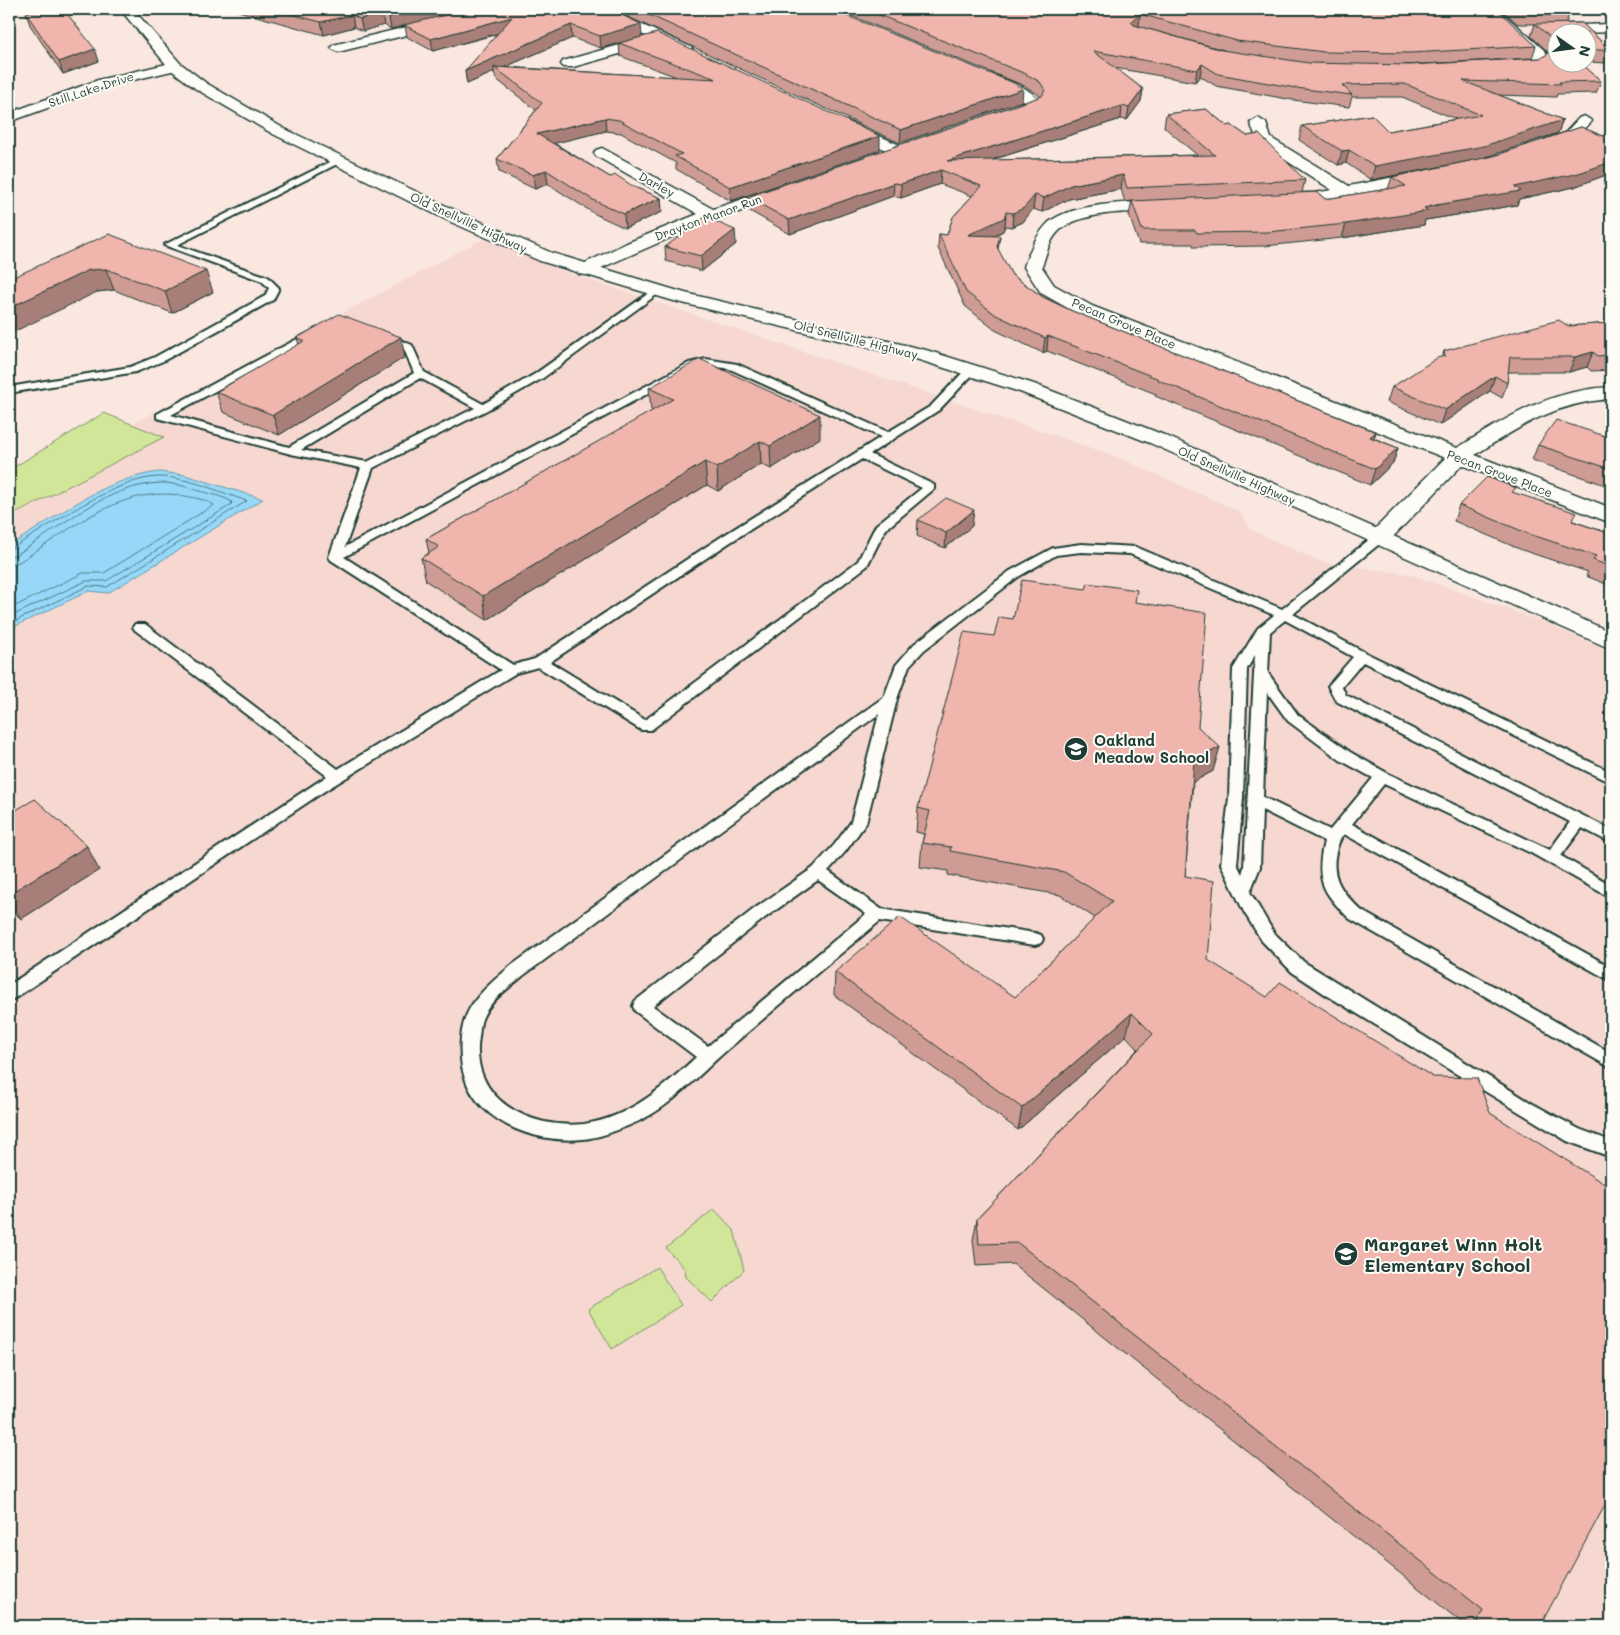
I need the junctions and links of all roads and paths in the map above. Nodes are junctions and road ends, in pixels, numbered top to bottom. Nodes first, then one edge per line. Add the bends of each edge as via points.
1 (126, 9) edge
2 (495, 9) edge
3 (597, 9) edge
4 (1491, 9) edge
5 (1611, 28) edge
6 (1515, 30) junction
7 (660, 38) junction
8 (338, 48) dead end
9 (696, 55) edge
10 (568, 64) dead end
11 (175, 66) junction
12 (1501, 66) edge
13 (974, 72) edge
14 (9, 118) edge
15 (996, 119) edge
16 (1584, 121) dead end
17 (838, 122) edge
18 (1258, 123) dead end
19 (1526, 151) edge
20 (602, 153) dead end
21 (881, 157) edge
22 (339, 161) junction
23 (1444, 173) edge
24 (796, 186) edge
25 (1347, 192) junction
26 (1270, 203) edge
27 (1187, 206) edge
28 (712, 215) junction
29 (585, 270) junction
30 (656, 291) junction
31 (324, 327) edge
32 (375, 332) edge
33 (971, 370) junction
34 (420, 374) junction
35 (9, 390) edge
36 (1611, 393) edge
37 (483, 408) junction
38 (888, 436) junction
39 (291, 451) junction
40 (860, 454) junction
41 (1459, 456) junction
42 (368, 466) junction
43 (1611, 516) edge
44 (1379, 538) junction
45 (335, 556) junction
46 (1284, 614) junction
47 (140, 627) dead end
48 (1263, 631) junction
49 (1611, 640) edge
50 (1361, 656) junction
51 (540, 662) junction
52 (511, 670) junction
53 (1262, 675) junction
54 (890, 699) junction
55 (338, 776) junction
56 (1382, 776) junction
57 (1611, 778) edge
58 (1255, 800) junction
59 (1579, 821) junction
60 (1337, 832) junction
61 (1611, 837) edge
62 (1552, 858) junction
63 (818, 872) junction
64 (1243, 890) junction
65 (1611, 892) edge
66 (877, 914) junction
67 (1035, 938) dead end
68 (1611, 975) edge
69 (9, 993) edge
70 (708, 1056) junction
71 (1611, 1061) edge
72 (1611, 1149) edge

1 - 11 street, Old Snellville Highway
2 - 8 street
3 - 7 street
4 - 6 street
5 - 6 street
6 - 12 street via 1544,61 1537,65
7 - 9 street
7 - 10 street
11 - 14 street, Still Lake Drive via 103,83
11 - 22 street, Old Snellville Highway via 201,86 278,131
13 - 15 street via 1019,91 1035,104
16 - 19 street via 1570,136
17 - 21 street via 907,149
18 - 25 street via 1264,140
20 - 28 street, Darley
22 - 29 street, Old Snellville Highway via 475,226
22 - 35 lane via 168,245 265,279 274,288 269,298 159,359 132,370
23 - 25 street
24 - 28 street, Drayton Manor Run
25 - 26 street
27 - 41 street, Pecan Grove Place via 1091,212 1056,225 1040,245 1033,267 1047,289 1085,310
28 - 29 street, Drayton Manor Run via 625,248
29 - 30 street, Old Snellville Highway
30 - 33 street, Old Snellville Highway via 919,354
30 - 37 lane via 538,376
31 - 39 lane via 161,416
32 - 34 lane via 408,346
33 - 38 lane via 935,408
33 - 44 street, Old Snellville Highway via 1027,388 1157,439
34 - 37 lane
34 - 39 lane
36 - 41 street via 1598,393 1530,412
37 - 42 lane
38 - 40 lane
38 - 45 lane via 733,366 706,362 693,365
39 - 42 lane
40 - 51 lane
40 - 51 lane via 930,487 880,528 863,563 646,727
41 - 43 street, Pecan Grove Place
41 - 44 street
42 - 45 lane
44 - 46 lane
44 - 49 street, Old Snellville Highway
45 - 52 lane
46 - 48 lane
46 - 50 lane
46 - 54 lane via 1132,550 1080,548 1053,552 1014,574 919,647 903,665
47 - 55 lane
48 - 53 lane
48 - 64 lane via 1240,670 1236,798 1229,864
50 - 57 lane
50 - 59 lane via 1335,686 1341,698
51 - 52 lane
52 - 55 lane
53 - 56 lane via 1293,718 1345,756
53 - 58 lane
54 - 63 lane via 858,822
54 - 70 lane via 518,970 473,1018 466,1055 473,1082 484,1100 501,1114 544,1131 566,1134 604,1127 647,1108
55 - 69 lane
56 - 60 lane
56 - 62 lane
58 - 60 lane
58 - 64 lane via 1252,867
59 - 61 lane
59 - 62 lane
60 - 68 lane
60 - 71 lane via 1328,860 1327,877 1337,897 1356,916
62 - 65 lane
63 - 66 lane
63 - 70 lane via 641,1006
64 - 72 lane via 1268,937 1298,967 1527,1109 1573,1135
66 - 67 lane
66 - 70 lane

